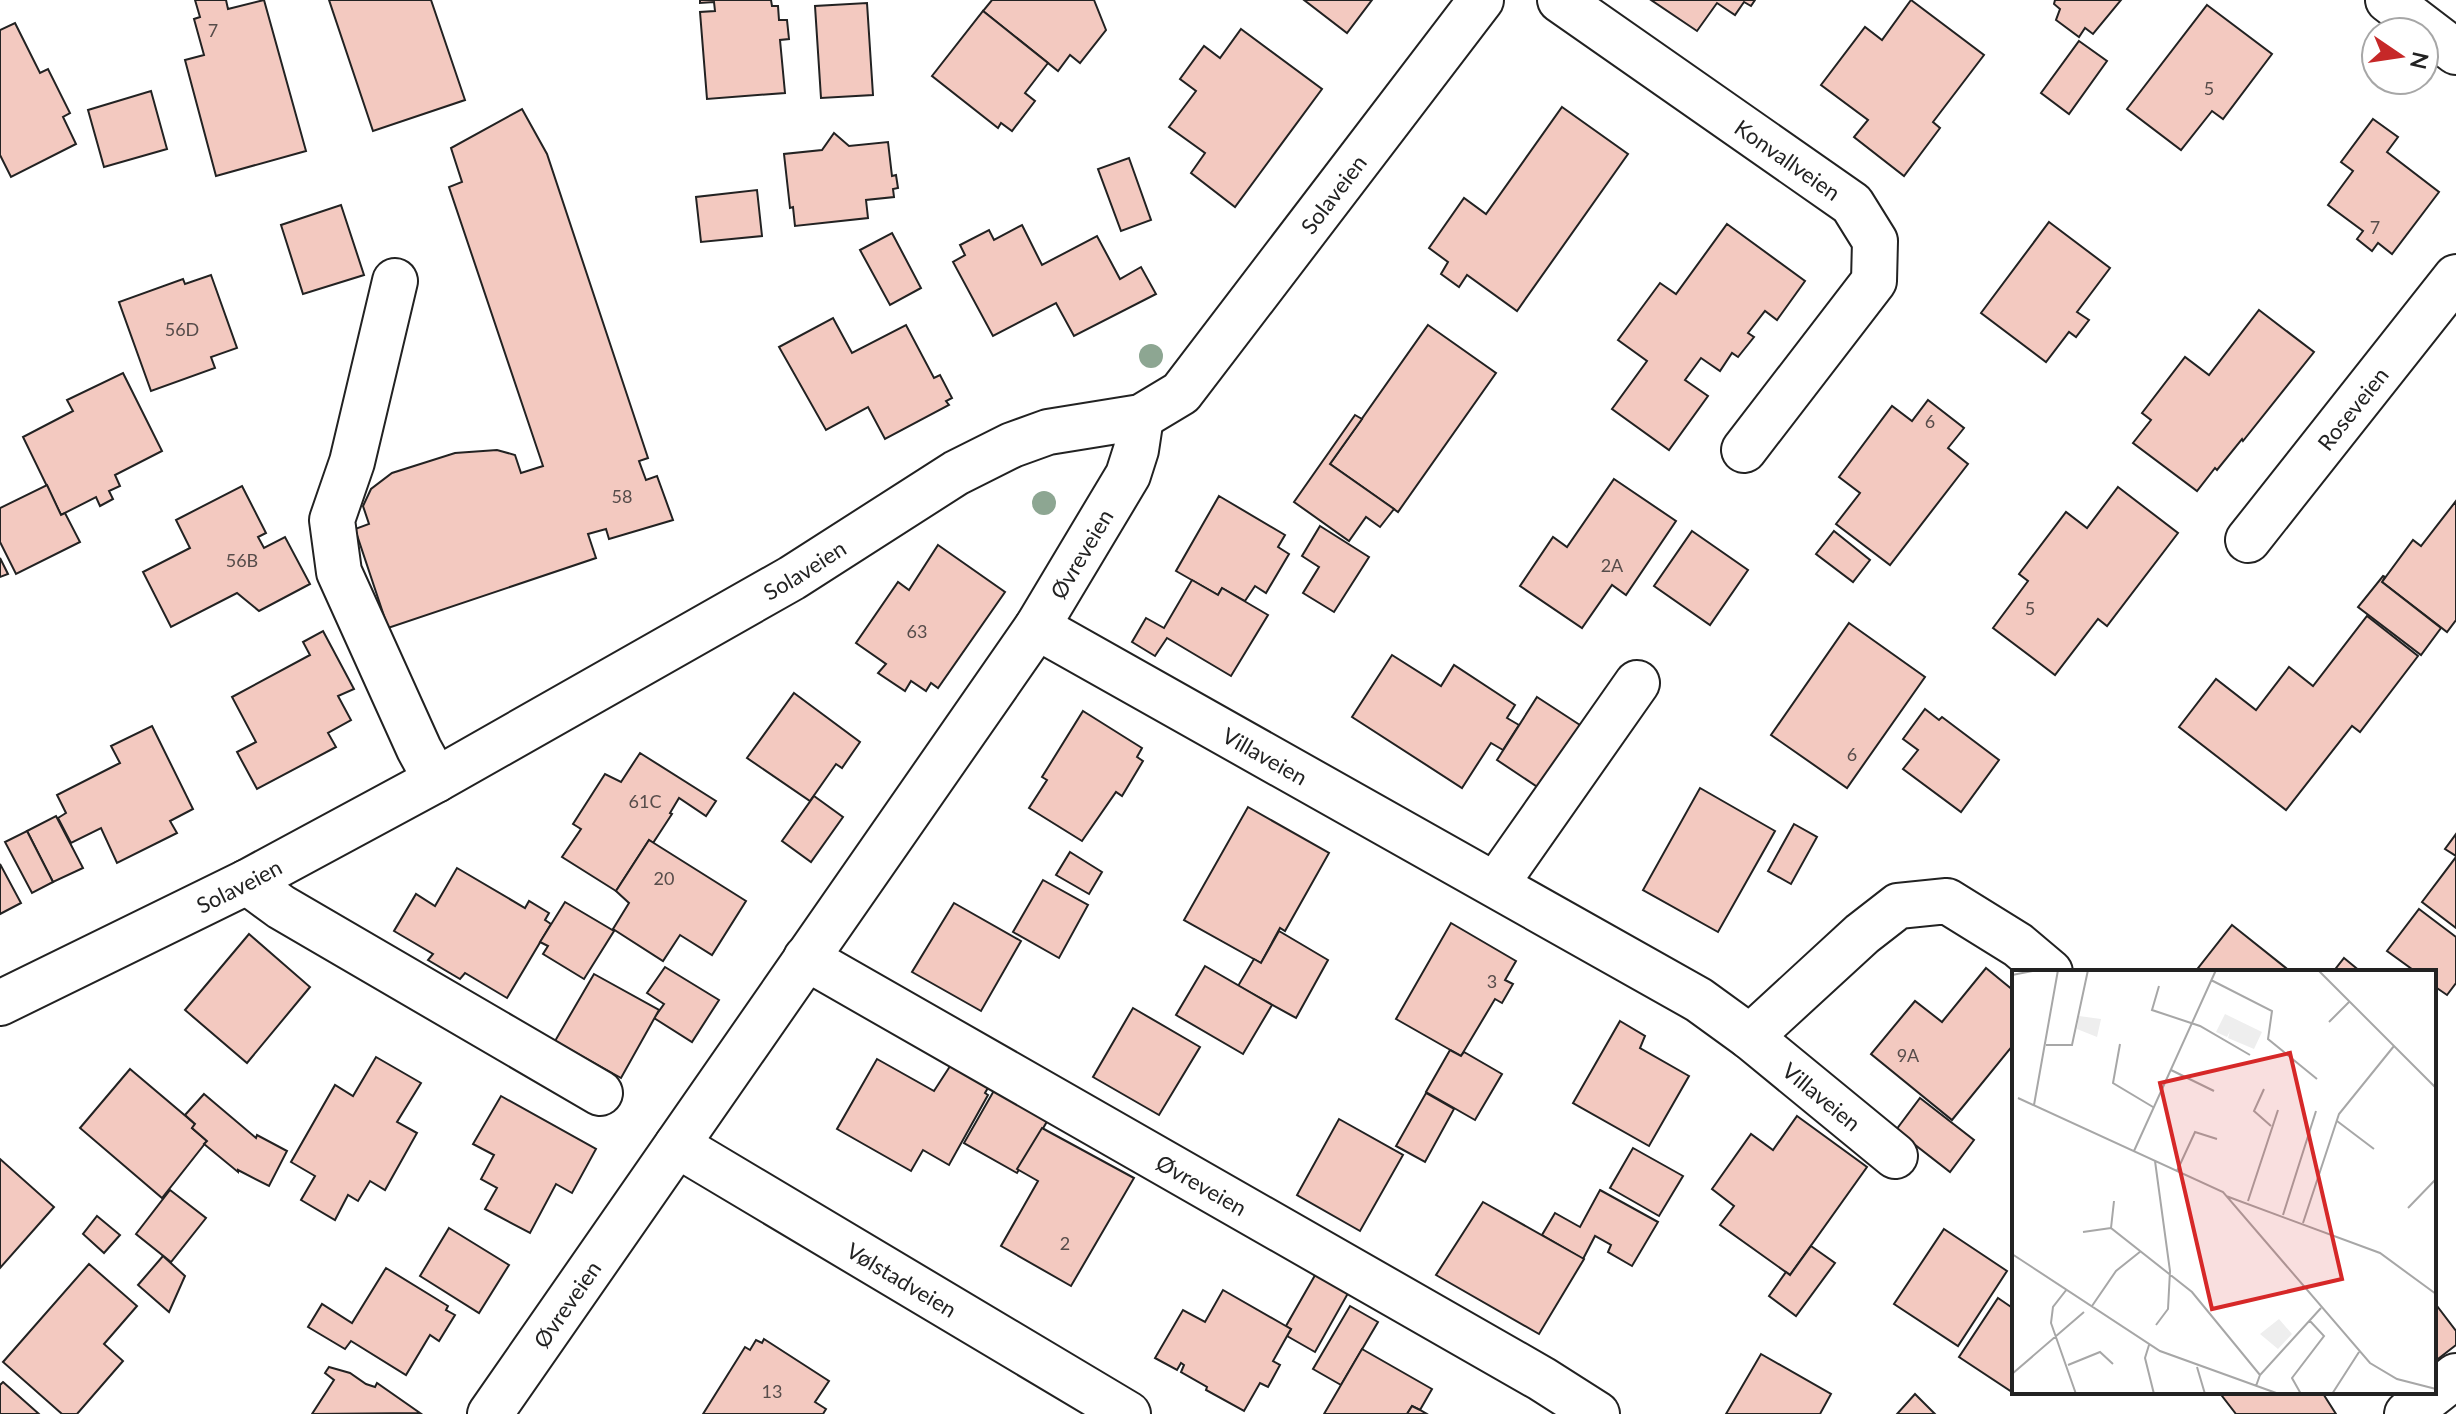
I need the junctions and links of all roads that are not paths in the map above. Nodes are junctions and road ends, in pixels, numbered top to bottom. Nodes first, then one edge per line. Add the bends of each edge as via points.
1 (1481, 0) edge
2 (1560, 0) edge
3 (2388, 0) edge
4 (2456, 52) edge
5 (2456, 277) edge
6 (395, 281) dead end
7 (1141, 417) junction
8 (1744, 450) dead end
9 (2248, 540) dead end
10 (1037, 627) junction
11 (1637, 683) dead end
12 (436, 780) junction
13 (247, 882) junction
14 (1496, 884) junction
15 (806, 958) junction
16 (2048, 970) edge
17 (0, 1003) edge
18 (1750, 1037) junction
19 (600, 1093) dead end
20 (677, 1145) junction
21 (1895, 1156) dead end
22 (2456, 1376) edge
23 (2436, 1392) edge
24 (2433, 1394) edge
25 (490, 1414) edge
26 (1128, 1414) edge
27 (1597, 1414) edge
28 (2407, 1414) edge

1 - 7 street, Solaveien via 1181,393
2 - 8 street, Konvallveien via 1852,204 1875,241 1874,281
3 - 4 street
5 - 9 street, Roseveien
6 - 12 street via 352,462 332,520 339,572
7 - 10 street, Øvreveien via 1128,475
7 - 12 street, Solaveien via 1048,432 956,473 792,578
10 - 14 street, Villaveien
10 - 15 street, Øvreveien
11 - 14 street
12 - 13 street, Solaveien
13 - 17 street, Solaveien
13 - 19 street via 281,907
14 - 18 street, Villaveien via 1699,1000
15 - 20 street, Øvreveien
15 - 27 street, Øvreveien
16 - 18 street via 1947,901 1898,906
18 - 21 street, Villaveien
20 - 25 street, Øvreveien
20 - 26 street, Vølstadveien
22 - 23 street
24 - 28 street

